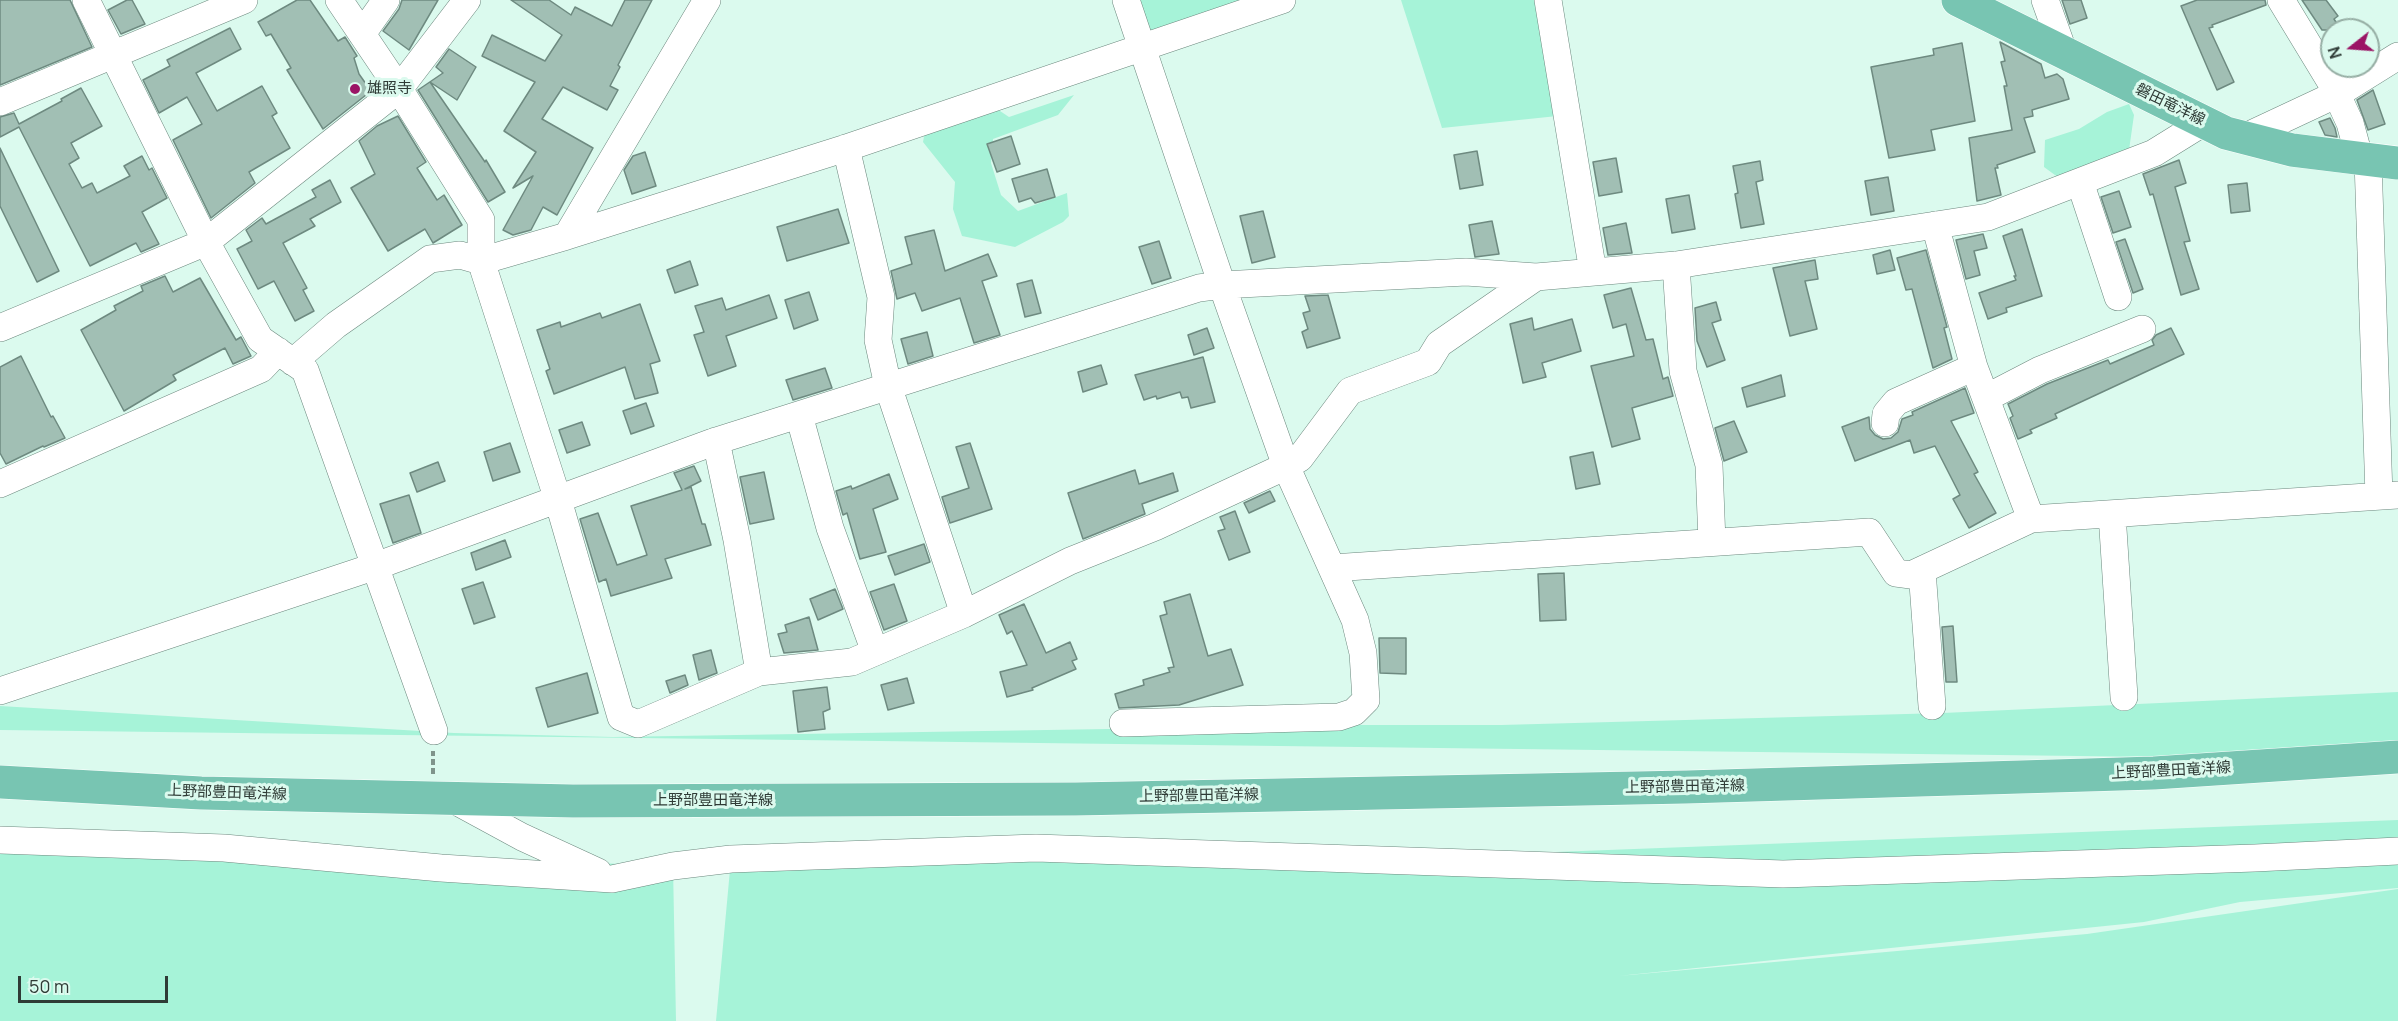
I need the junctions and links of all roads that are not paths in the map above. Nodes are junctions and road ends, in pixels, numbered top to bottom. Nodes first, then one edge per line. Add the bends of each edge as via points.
1 (86, 0) edge
2 (244, 0) edge
3 (339, 0) edge
4 (386, 0) edge
5 (467, 0) edge
6 (707, 0) edge
7 (1126, 0) edge
8 (1282, 0) edge
9 (1548, 0) edge
10 (1958, 0) edge
11 (2045, 0) edge
12 (2281, 0) edge
13 (362, 34) junction
14 (1143, 46) junction
15 (114, 53) junction
16 (2064, 53) junction
17 (2398, 56) edge
18 (399, 89) junction
19 (2337, 94) junction
20 (0, 102) edge
21 (2204, 122) junction
22 (2243, 138) junction
23 (846, 148) junction
24 (2375, 161) edge
25 (2080, 182) junction
26 (1935, 225) junction
27 (567, 236) junction
28 (206, 242) junction
29 (481, 261) junction
30 (1676, 265) junction
31 (1593, 272) junction
32 (1536, 277) junction
33 (1222, 285) junction
34 (2118, 297) dead end
35 (0, 328) edge
36 (2142, 329) dead end
37 (285, 356) junction
38 (1974, 367) junction
39 (888, 386) junction
40 (1986, 398) junction
41 (799, 415) junction
42 (1885, 423) dead end
43 (716, 441) junction
44 (1286, 465) junction
45 (0, 484) edge
46 (2388, 495) edge
47 (558, 500) junction
48 (2112, 514) junction
49 (2031, 519) junction
50 (1712, 542) junction
51 (376, 566) junction
52 (1332, 568) junction
53 (1922, 570) junction
54 (964, 614) junction
55 (875, 652) junction
56 (759, 672) junction
57 (0, 691) edge
58 (2124, 697) dead end
59 (1932, 706) dead end
60 (1123, 723) dead end
61 (434, 731) road end
62 (2398, 757) edge
63 (0, 782) edge
64 (442, 789) junction
65 (0, 840) edge
66 (2398, 851) edge
67 (612, 879) junction

1 - 15 street
2 - 15 street
3 - 13 street
4 - 13 street
5 - 18 street
6 - 27 street
7 - 14 street
8 - 14 street
9 - 31 street
10 - 16 main road, 磐田竜洋線
11 - 16 street
12 - 19 street
13 - 18 street
14 - 23 street
14 - 33 street
15 - 20 street
15 - 28 street
16 - 21 main road, 磐田竜洋線
17 - 19 street
18 - 28 street
18 - 29 street via 481,220
19 - 22 street
19 - 24 street
21 - 22 main road, 磐田竜洋線
21 - 25 street via 2154,153
22 - 24 main road, 磐田竜洋線 via 2292,150
23 - 27 street
23 - 39 street via 881,297 878,340
24 - 46 street
25 - 26 street via 1988,217
25 - 34 street
26 - 30 street
26 - 38 street
27 - 29 street
28 - 35 street
28 - 37 street via 260,339
29 - 37 street via 460,255 430,259
29 - 47 street
30 - 31 street
30 - 50 street via 1683,371 1709,465
31 - 32 street
32 - 33 street via 1466,272
32 - 44 street via 1439,344 1428,362 1350,391 1300,458
33 - 39 street via 1199,288
33 - 44 street
36 - 40 street via 2040,370
37 - 45 street
37 - 51 street via 305,370
38 - 40 street
38 - 42 street via 1896,402 1886,414
39 - 41 street
39 - 54 street
40 - 49 street
41 - 43 street
41 - 55 street via 830,528
43 - 47 street
43 - 56 street
44 - 52 street
44 - 54 street via 1155,527 1070,561
46 - 48 street
47 - 51 street
47 - 56 street via 621,717 638,724
48 - 49 street
48 - 58 street
49 - 53 street
50 - 52 street
50 - 53 street via 1869,532 1896,573 1911,575
51 - 57 street
51 - 61 street
52 - 60 street via 1355,620 1363,653 1366,700 1354,712 1339,717
53 - 59 street
54 - 55 street
55 - 56 street via 852,662
62 - 64 main road, 上野部豊田竜洋線 via 2154,773 1064,799 585,801
63 - 64 main road, 上野部豊田竜洋線 via 201,794
64 - 67 street via 522,837
65 - 67 street via 224,848
66 - 67 street via 1783,874 1036,848 731,860 674,866

